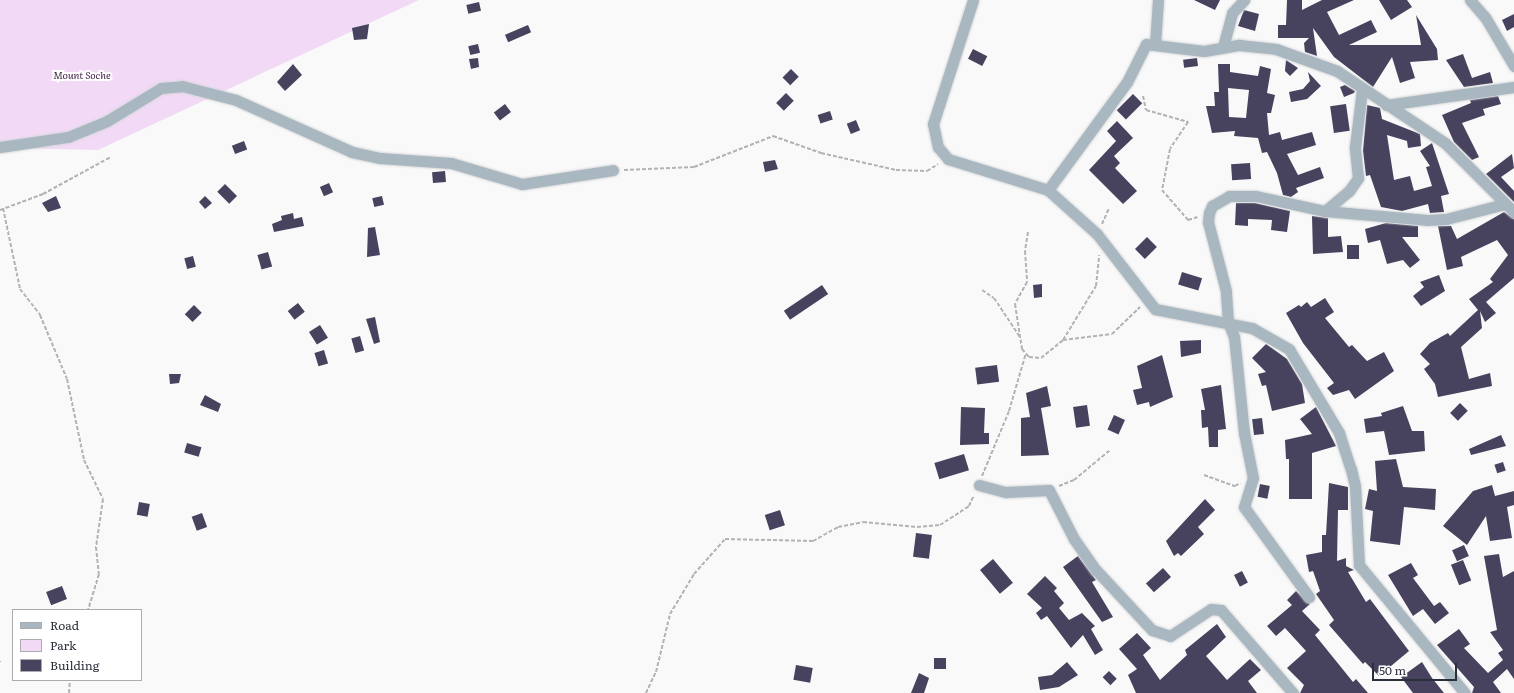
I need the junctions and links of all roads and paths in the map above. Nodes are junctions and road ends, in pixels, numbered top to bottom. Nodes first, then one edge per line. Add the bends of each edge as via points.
1 (973, 0) edge
2 (1158, 0) edge
3 (1244, 0) edge
4 (1470, 0) edge
5 (1155, 45) junction
6 (1223, 47) junction
7 (1514, 66) edge
8 (1514, 87) edge
9 (1362, 89) junction
10 (1143, 96) dead end
11 (1386, 104) junction
12 (0, 146) edge
13 (111, 157) dead end
14 (948, 158) junction
15 (613, 170) joint
16 (1048, 190) junction
17 (1506, 204) junction
18 (1109, 208) dead end
19 (2, 209) edge
20 (1325, 211) junction
21 (1514, 212) edge
22 (1209, 213) junction
23 (1028, 232) dead end
24 (1097, 234) junction
25 (1098, 253) dead end
26 (982, 290) dead end
27 (1147, 301) junction
28 (1228, 322) junction
29 (1021, 338) junction
30 (1063, 340) junction
31 (1026, 353) junction
32 (1110, 450) dead end
33 (1204, 474) dead end
34 (1253, 478) junction
35 (979, 485) junction
36 (1049, 490) junction
37 (1309, 597) dead end
38 (88, 609) edge
39 (70, 681) edge
40 (69, 693) edge
41 (646, 693) edge
42 (1293, 693) edge
43 (1465, 693) edge

1 - 14 street via 933,124 933,137
2 - 5 street
3 - 6 street via 1232,13
4 - 7 street via 1485,17
5 - 6 street via 1204,52
5 - 16 street via 1146,44 1142,49 1127,82
6 - 9 street via 1276,50 1337,71
8 - 11 street
9 - 11 street
9 - 20 street via 1355,147 1358,178 1349,191
10 - 22 path via 1146,110 1188,122 1170,149 1162,190 1188,220
11 - 17 street via 1445,143
12 - 15 street via 68,137 107,121 160,88 182,86 236,100 352,152 380,158 451,163 522,184
13 - 19 path via 43,194
14 - 15 path via 927,171 896,170 835,157 773,136 694,167
14 - 16 street
16 - 24 street
17 - 20 street via 1446,219
17 - 21 street
18 - 24 path
19 - 38 path via 20,288 40,316 67,379 84,460 103,499 96,547 99,574
20 - 22 street via 1256,196 1229,196 1212,206
22 - 28 street via 1208,222 1226,291
23 - 29 path via 1025,250 1027,282 1015,304
24 - 27 street
25 - 30 path via 1096,286
26 - 29 path via 1002,307
27 - 28 street via 1164,314
27 - 30 path via 1112,334
28 - 34 street via 1234,337 1244,434
28 - 43 street via 1273,337 1289,350 1305,372 1338,433 1355,486 1359,565
29 - 31 path
30 - 31 path via 1041,358 1029,357
31 - 35 path via 1009,411
32 - 36 path via 1074,480
33 - 34 path via 1235,486
34 - 37 street via 1244,507
35 - 36 street via 1006,492
35 - 41 path via 969,506 940,524 917,527 863,522 838,527 813,541 725,539 694,574 670,614 656,672
36 - 42 street via 1074,539 1096,570 1152,630 1170,636 1211,609 1222,610
39 - 40 path

